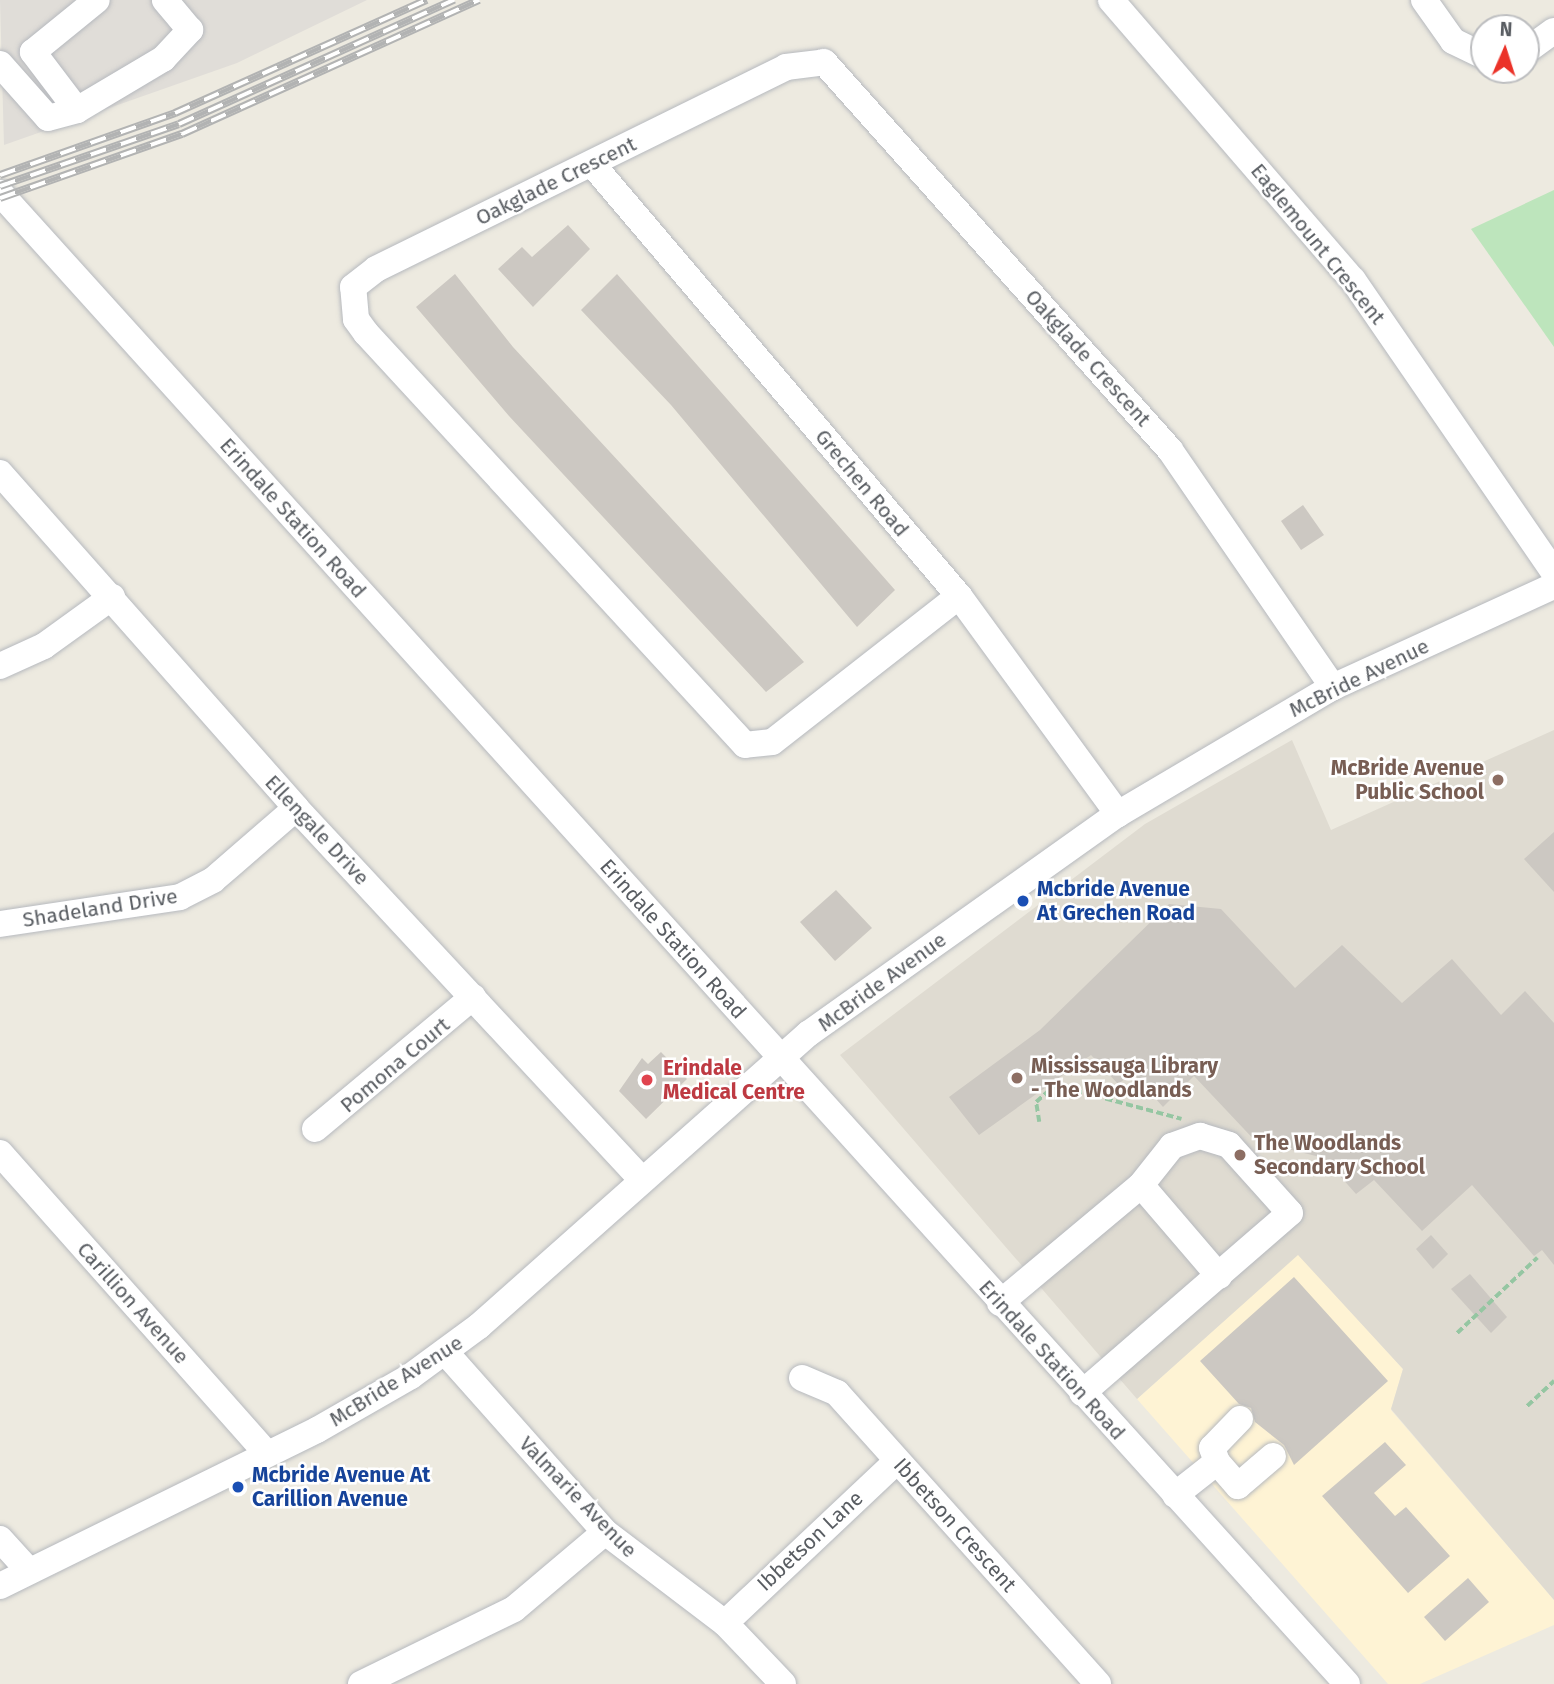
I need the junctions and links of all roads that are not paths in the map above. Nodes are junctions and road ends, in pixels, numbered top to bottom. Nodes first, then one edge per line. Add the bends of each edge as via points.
1 (97, 0) edge
2 (166, 0) edge
3 (1111, 0) edge
4 (1424, 0) edge
5 (1470, 49) edge
6 (0, 64) edge
7 (77, 110) junction
8 (592, 164) junction
9 (0, 193) edge
10 (0, 473) edge
11 (1554, 572) edge
12 (1554, 586) edge
13 (112, 597) junction
14 (959, 597) junction
15 (0, 666) edge
16 (1333, 687) junction
17 (296, 808) junction
18 (1118, 814) junction
19 (0, 924) edge
20 (473, 997) junction
21 (781, 1058) junction
22 (315, 1129) dead end
23 (0, 1153) edge
24 (642, 1180) junction
25 (1140, 1185) junction
26 (1219, 1276) junction
27 (1000, 1303) junction
28 (446, 1353) junction
29 (802, 1378) dead end
30 (1082, 1393) junction
31 (1240, 1419) dead end
32 (267, 1454) junction
33 (1273, 1457) dead end
34 (897, 1461) junction
35 (1217, 1462) junction
36 (1175, 1495) junction
37 (605, 1532) junction
38 (0, 1539) edge
39 (29, 1572) junction
40 (0, 1586) edge
41 (725, 1623) junction
42 (361, 1684) edge
43 (783, 1684) edge
44 (1098, 1684) edge
45 (1347, 1684) edge

1 - 7 street via 33,52
2 - 7 street via 190,30 163,59
3 - 11 street, Eaglemount Crescent via 1353,281
4 - 5 street via 1453,41
6 - 7 street via 48,118
8 - 14 street, Grechen Road
8 - 14 street, Oakglade Crescent via 376,269 353,287 356,319 745,745 772,742
8 - 16 street, Oakglade Crescent via 786,67 824,62 1170,450
9 - 21 street, Erindale Station Road
10 - 13 street, Ellengale Drive
12 - 16 street, McBride Avenue
13 - 15 street via 44,646
13 - 17 street, Ellengale Drive
14 - 18 street, Grechen Road
16 - 18 street, McBride Avenue
17 - 19 street, Shadeland Drive via 213,880 180,897
17 - 20 street, Ellengale Drive
18 - 21 street, McBride Avenue
20 - 22 street, Pomona Court
20 - 24 street, Ellengale Drive
21 - 24 street, McBride Avenue
21 - 27 street, Erindale Station Road
23 - 32 street, Carillion Avenue
24 - 28 street, McBride Avenue
25 - 26 street
25 - 26 street via 1172,1146 1215,1139 1290,1213
25 - 27 street
26 - 30 street
27 - 30 street, Erindale Station Road
28 - 32 street, McBride Avenue
28 - 37 street, Valmarie Avenue
29 - 34 street, Ibbetson Crescent via 837,1393
30 - 36 street, Erindale Station Road
31 - 35 street via 1212,1448
32 - 39 street, McBride Avenue
33 - 35 street via 1238,1486
34 - 41 street, Ibbetson Lane
34 - 44 street, Ibbetson Crescent
35 - 36 street
36 - 45 street, Erindale Station Road
37 - 41 street, Valmarie Avenue
37 - 42 street via 514,1608
38 - 39 street
39 - 40 street, McBride Avenue
41 - 43 street, Valmarie Avenue

